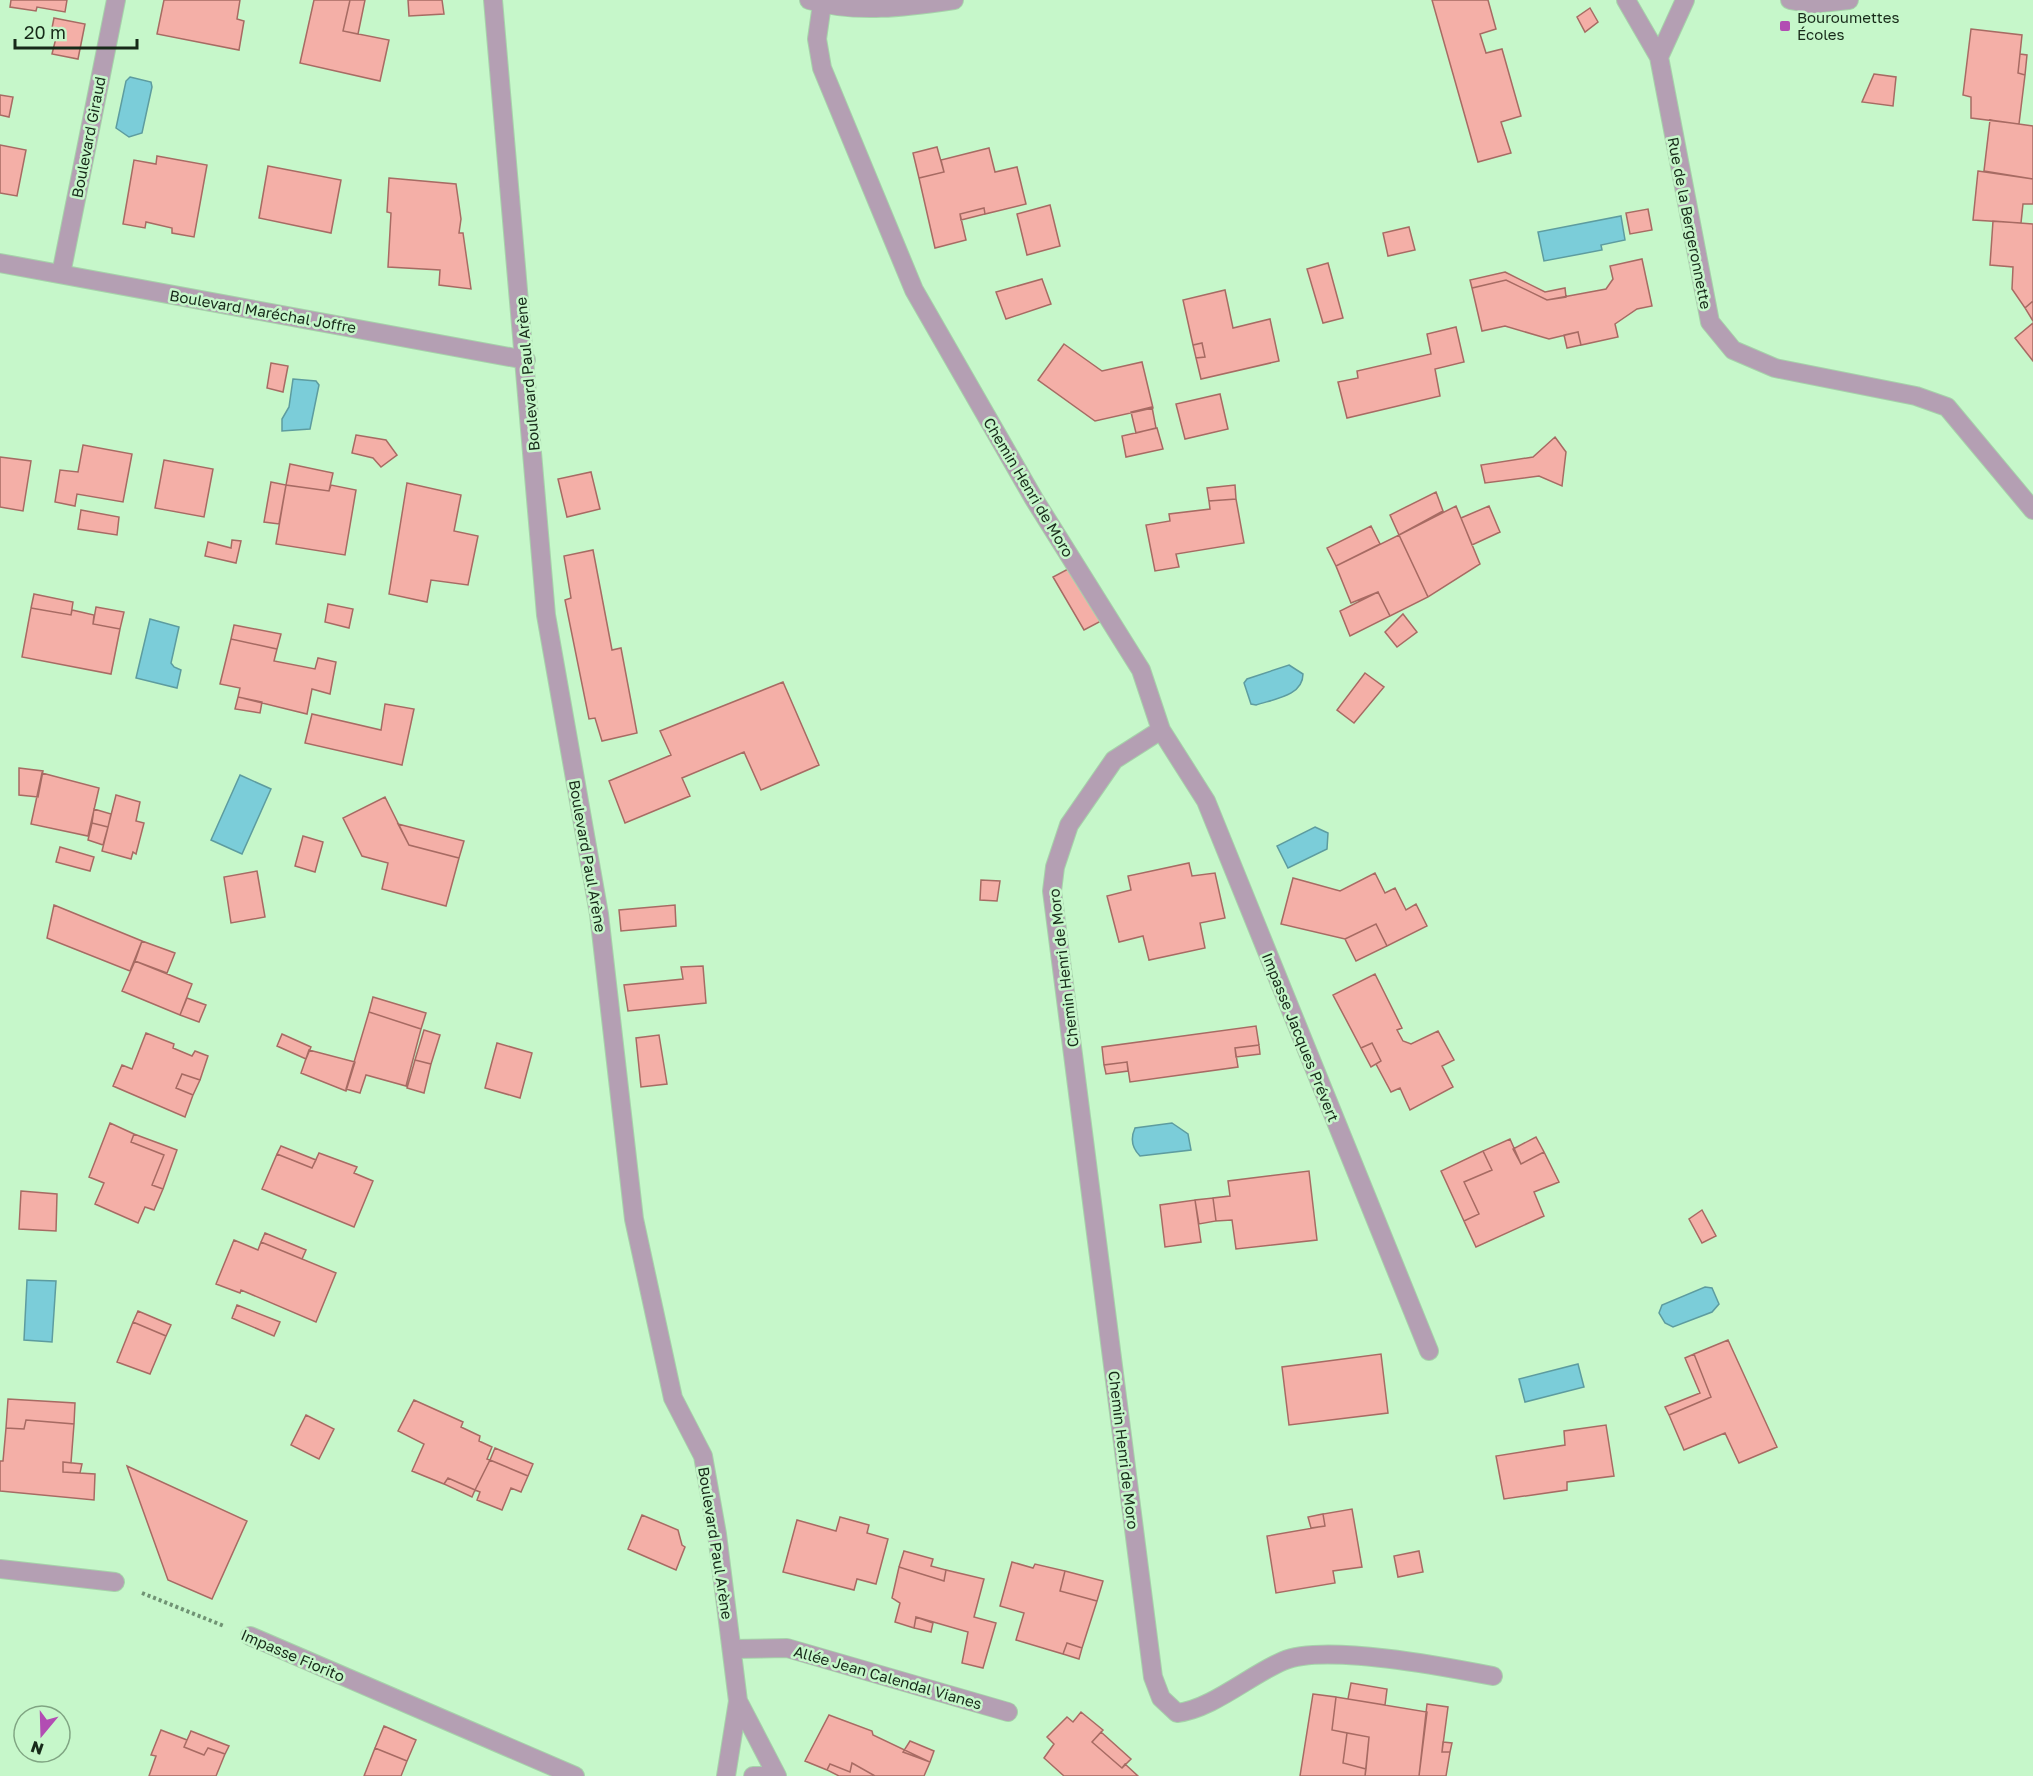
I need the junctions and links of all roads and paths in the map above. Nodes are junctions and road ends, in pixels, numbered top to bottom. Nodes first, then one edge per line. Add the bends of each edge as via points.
1 (116, 0) edge
2 (493, 0) edge
3 (954, 0) edge
4 (1626, 0) edge
5 (1685, 0) edge
6 (1790, 0) edge
7 (1849, 0) edge
8 (815, 2) edge
9 (1659, 57) junction
10 (0, 263) edge
11 (61, 274) junction
12 (526, 360) junction
13 (2033, 510) edge
14 (1161, 730) junction
15 (1428, 1352) dead end
16 (0, 1569) edge
17 (115, 1582) joint
18 (250, 1636) joint
19 (732, 1649) junction
20 (1493, 1676) dead end
21 (738, 1701) junction
22 (1008, 1712) dead end
23 (575, 1776) edge
24 (726, 1776) edge
25 (753, 1776) edge
26 (776, 1776) edge

1 - 11 street, Boulevard Giraud
2 - 12 street, Boulevard Paul Arène
3 - 8 street via 879,9
4 - 9 street, Rue de la Bergeronnette
5 - 9 street
6 - 7 street via 1812,4
8 - 14 street, Chemin Henri de Moro via 822,68 914,290 1034,499 1141,670
9 - 13 street, Rue de la Bergeronnette via 1710,322 1733,350 1775,368 1916,396 1947,407
10 - 11 street, Boulevard Maréchal Joffre
11 - 12 street, Boulevard Maréchal Joffre
12 - 19 street, Boulevard Paul Arène via 546,615 599,914 634,1219 673,1398 703,1456
14 - 15 street, Impasse Jacques Prévert via 1206,801
14 - 20 street, Chemin Henri de Moro via 1114,760 1069,825 1055,867 1052,891 1153,1677 1161,1698 1177,1713 1194,1711 1285,1660 1320,1653 1445,1666
16 - 17 street
17 - 18 path, Impasse Fiorito
18 - 23 street, Impasse Fiorito
19 - 21 street, Boulevard Paul Arène
19 - 22 street, Allée Jean Calendal Vianes via 787,1648
21 - 24 street, Boulevard Paul Arène
21 - 26 street, Boulevard Paul Arène
25 - 26 street

